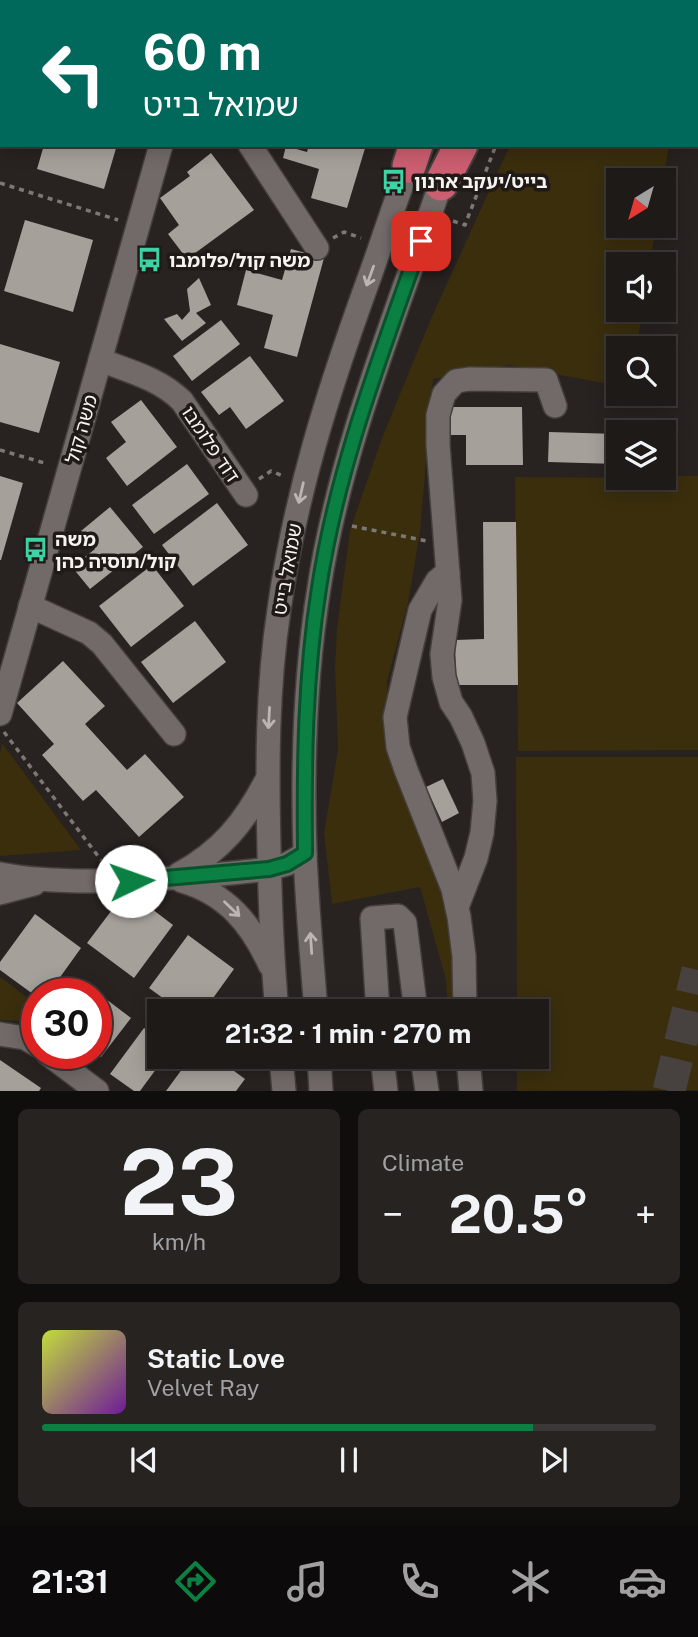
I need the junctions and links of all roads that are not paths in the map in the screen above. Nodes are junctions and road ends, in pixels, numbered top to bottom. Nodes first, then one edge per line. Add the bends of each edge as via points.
1 (160, 147) edge
2 (251, 147) edge
3 (453, 147) edge
4 (460, 147) edge
5 (414, 152) edge
6 (441, 184) junction
7 (323, 244) road end
8 (100, 359) junction
9 (555, 406) dead end
10 (253, 487) road end
11 (448, 572) junction
12 (30, 606) junction
13 (0, 714) edge
14 (174, 734) dead end
15 (268, 778) junction
16 (305, 853) junction
17 (269, 869) junction
18 (0, 874) edge
19 (172, 878) junction
20 (48, 881) junction
21 (0, 893) edge
22 (457, 907) junction
23 (274, 973) junction
24 (276, 999) edge
25 (315, 999) edge
26 (378, 999) edge
27 (414, 999) edge
28 (466, 999) edge
29 (0, 1034) edge
30 (21, 1038) edge
31 (68, 1069) edge
32 (282, 1069) edge
33 (320, 1069) edge
34 (383, 1069) edge
35 (424, 1069) edge
36 (469, 1069) edge
37 (97, 1091) edge
38 (284, 1091) edge
39 (321, 1091) edge
40 (386, 1091) edge
41 (427, 1091) edge
42 (471, 1091) edge

1 - 8 street, משה קול
2 - 7 street
3 - 6 street, שמואל בייט
4 - 6 highway
5 -> 15 street, שמואל בייט via 328,396 299,499 278,611
6 - 16 street, שמואל בייט via 369,388 338,496 319,586 308,679
8 - 10 street, דוד פלומבו via 172,391
8 - 12 street, משה קול
9 - 11 street via 547,380 470,379 456,381 444,394 438,415 438,445
11 - 22 street via 444,677 483,773 485,801 477,858
11 - 22 street via 437,581 420,610 395,717 398,747
12 - 13 street, משה קול
12 - 14 street via 89,633 102,644
15 - 17 street, שמואל בייט
15 - 19 street via 230,837
16 - 17 street
25 -> 16 street, שמואל בייט
17 - 19 street
17 - 23 street, שמואל בייט
18 - 20 street
19 - 20 street
19 -> 23 street via 216,894 232,908 253,933
20 - 21 street
22 - 28 street
23 - 24 street, שמואל בייט
26 - 27 street via 372,918 398,916 405,923
29 - 30 street
31 - 37 street
32 - 38 street
33 - 39 street
34 - 40 street
35 - 41 street
36 - 42 street

